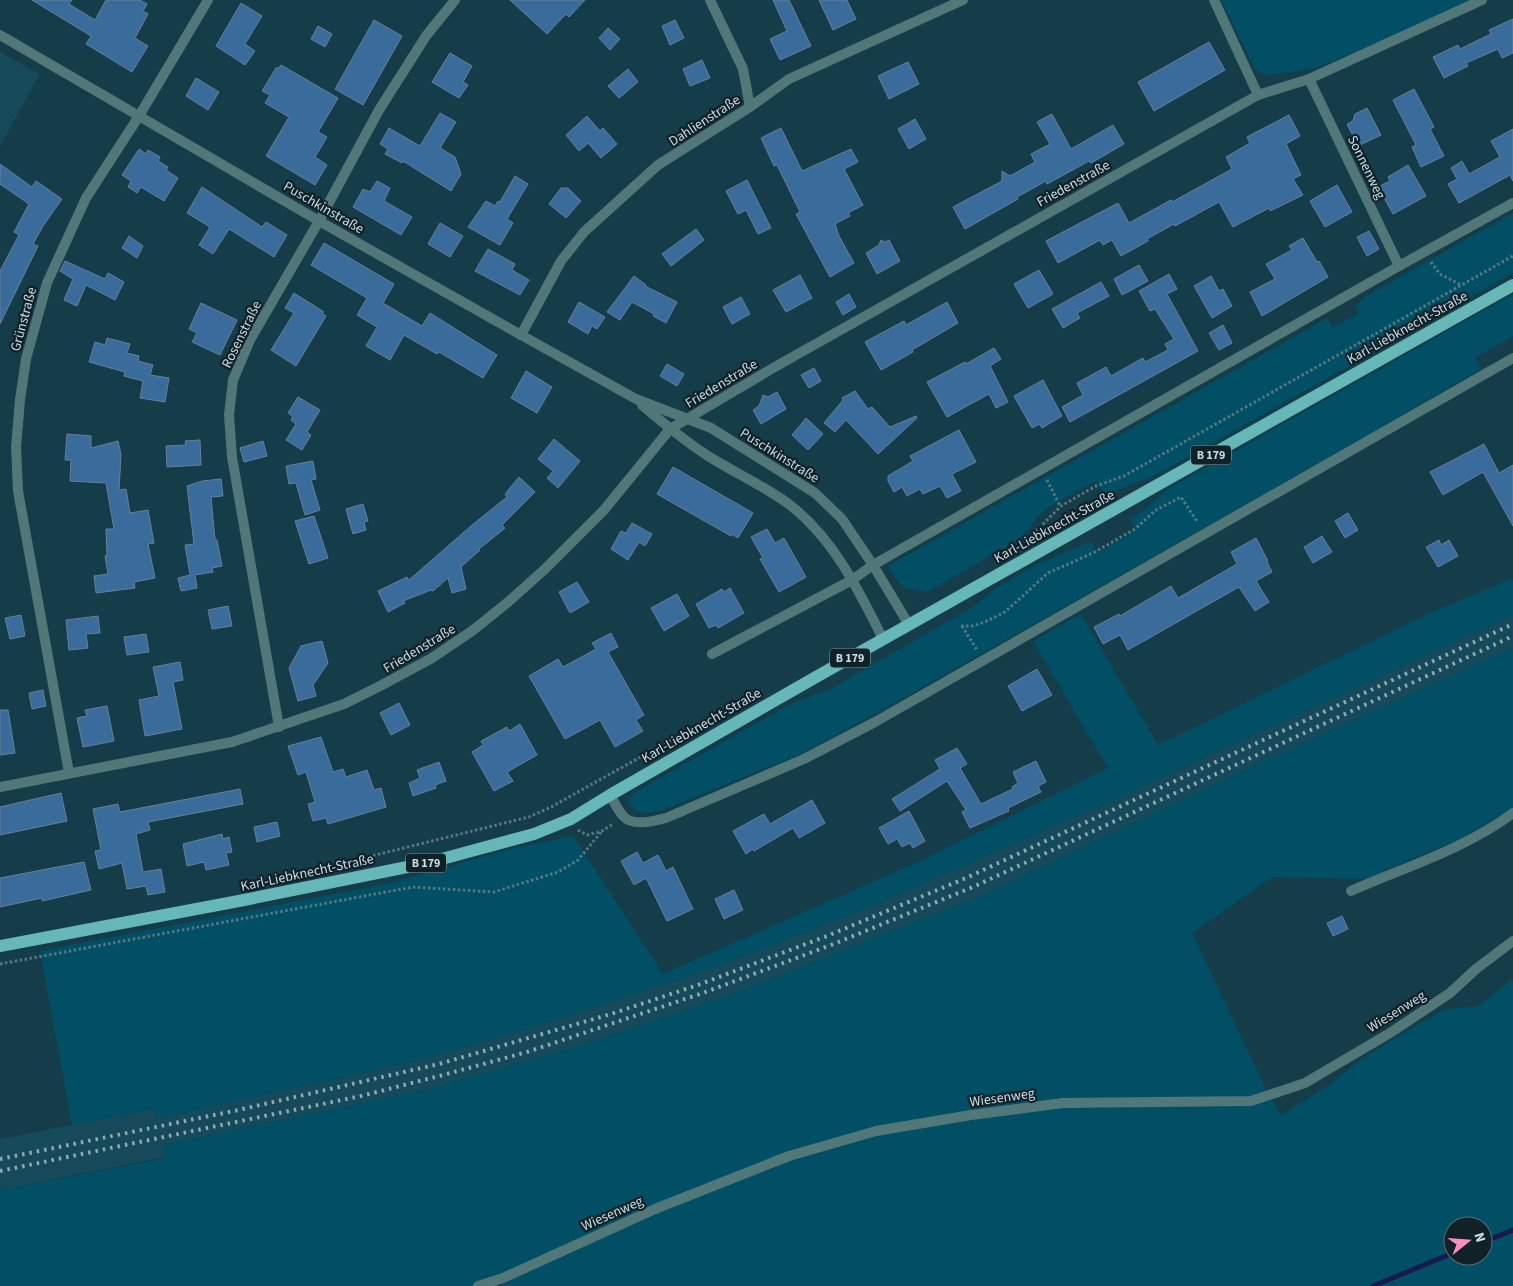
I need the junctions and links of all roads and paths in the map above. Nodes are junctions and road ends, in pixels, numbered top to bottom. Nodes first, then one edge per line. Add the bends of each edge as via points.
1 (208, 0) edge
2 (455, 0) edge
3 (710, 0) edge
4 (963, 0) edge
5 (1214, 0) edge
6 (1482, 0) edge
7 (0, 35) edge
8 (1309, 79) junction
9 (1258, 95) junction
10 (750, 107) junction
11 (139, 116) junction
12 (1513, 203) edge
13 (320, 220) junction
14 (1419, 255) junction
15 (1513, 256) edge
16 (1399, 266) junction
17 (1513, 284) edge
18 (1462, 285) junction
19 (521, 335) junction
20 (1513, 358) edge
21 (636, 399) junction
22 (686, 420) junction
23 (670, 429) junction
24 (1041, 469) junction
25 (1060, 506) junction
26 (1206, 534) junction
27 (1024, 542) dead end
28 (874, 565) junction
29 (852, 580) junction
30 (909, 625) junction
31 (884, 639) junction
32 (712, 654) dead end
33 (984, 660) junction
34 (720, 713) dead end
35 (279, 727) junction
36 (69, 773) junction
37 (0, 787) edge
38 (610, 795) junction
39 (1513, 813) edge
40 (602, 830) dead end
41 (338, 864) dead end
42 (1351, 891) dead end
43 (1513, 941) edge
44 (0, 946) edge
45 (0, 964) edge
46 (478, 1286) edge

1 - 11 street, Grünstraße
2 - 13 street, Rosenstraße via 426,36 379,110
3 - 10 street via 743,69
4 - 10 street, Dahlienstraße via 789,79
5 - 9 street
6 - 8 street, Friedenstraße
7 - 11 street, Puschkinstraße
8 - 9 street, Friedenstraße
8 - 16 street, Sonnenweg
9 - 22 street, Friedenstraße
10 - 19 street, Dahlienstraße via 658,165 584,232 561,261
11 - 13 street, Puschkinstraße
11 - 36 street, Grünstraße via 86,198 47,283 26,359 20,400 16,446 18,491
12 - 14 street
13 - 19 street, Puschkinstraße
13 - 35 street, Rosenstraße via 250,340 233,380 229,415 232,457
14 - 16 street
14 - 18 path via 1440,274
15 - 18 path
16 - 24 street
17 - 30 main road, Karl-Liebknecht-Straße / B 179
18 - 25 path via 1124,476 1096,486
19 - 21 street, Puschkinstraße
20 - 26 street
21 - 22 street, Puschkinstraße
21 - 23 street, Puschkinstraße
22 - 23 street, Friedenstraße
22 - 28 street, Puschkinstraße via 711,428 815,493 842,519
23 - 29 street, Puschkinstraße via 791,506 820,534
23 - 35 street, Friedenstraße via 604,510 538,575 472,631 382,686 344,704
24 - 25 path
24 - 28 street
25 - 27 path
26 - 33 street
26 - 33 path via 1181,497 1156,510 1127,534 1048,573 1005,612 985,622 962,626
28 - 29 street
28 - 30 street, Puschkinstraße
29 - 31 street, Puschkinstraße
29 - 32 street
30 - 31 main road, Karl-Liebknecht-Straße / B 179
31 - 38 main road, Karl-Liebknecht-Straße / B 179
33 - 38 street via 804,759 666,818 637,822 624,818
34 - 41 path via 529,817
35 - 36 street, Friedenstraße via 232,742
36 - 37 street, Friedenstraße
38 - 44 main road, Karl-Liebknecht-Straße / B 179 via 571,819 534,834 427,863
39 - 42 street via 1469,841
40 - 45 path via 578,860 558,872 494,892 413,887
43 - 46 street, Wiesenweg via 1450,993 1390,1033 1305,1083 1251,1101 1062,1103 876,1131 789,1156 664,1205 503,1278

